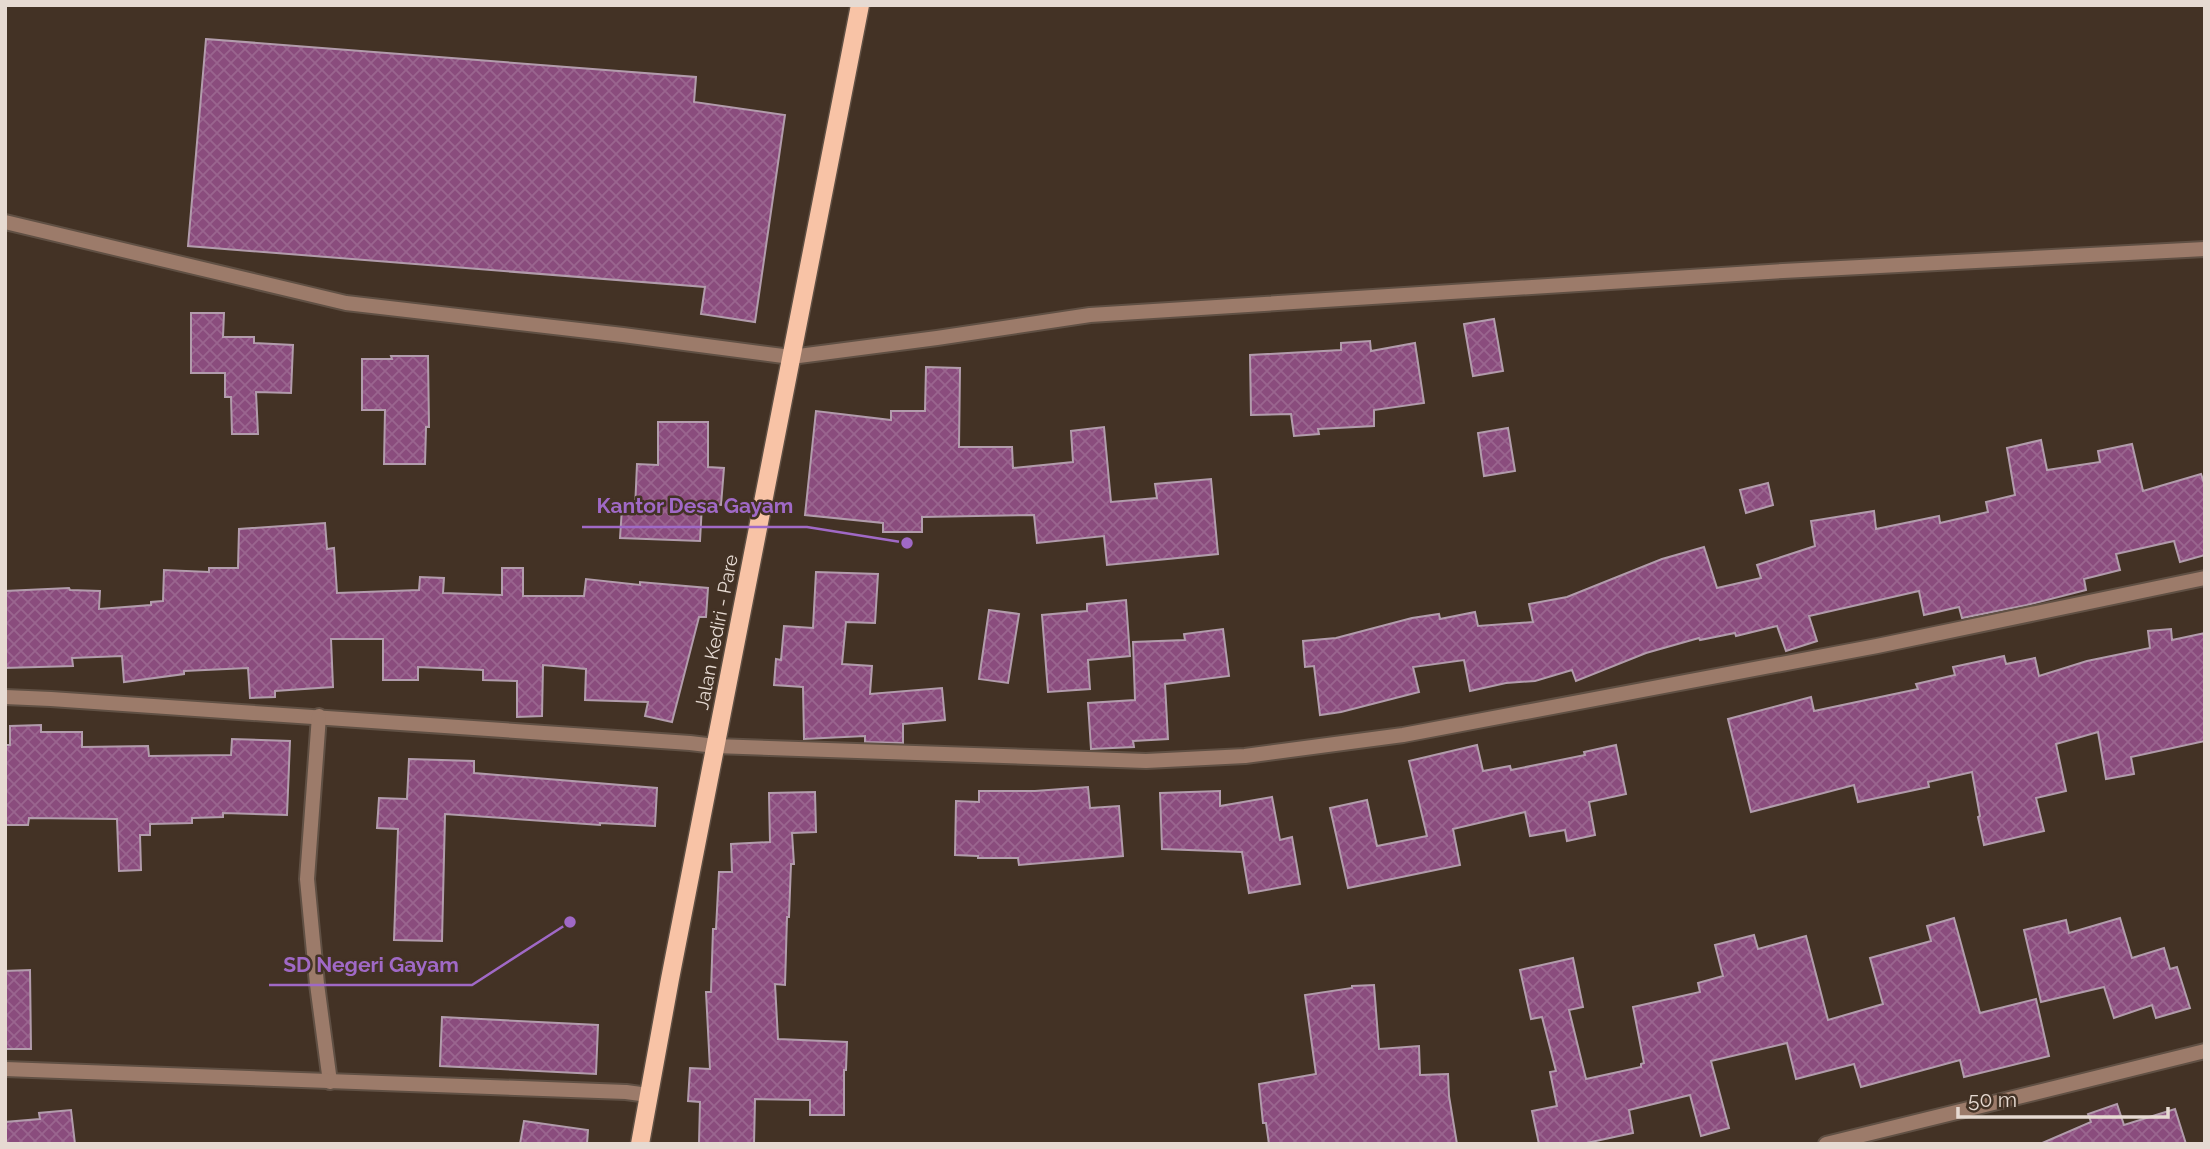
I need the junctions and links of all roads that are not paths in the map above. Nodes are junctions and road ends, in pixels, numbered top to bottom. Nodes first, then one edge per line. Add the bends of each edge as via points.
1 (860, 5) edge
2 (5, 222) edge
3 (2205, 249) edge
4 (791, 357) junction
5 (2205, 578) edge
6 (5, 697) edge
7 (319, 716) junction
8 (715, 746) junction
9 (2205, 1051) edge
10 (5, 1069) edge
11 (330, 1082) junction
12 (648, 1095) junction
13 (640, 1144) edge
14 (1826, 1144) edge

1 - 4 main road, Jalan Kediri - Pare
2 - 4 street via 346,303
3 - 4 street via 1090,315
4 - 8 main road, Jalan Kediri - Pare
5 - 8 street via 1417,733 1245,755 1146,761
6 - 7 street
7 - 8 street
7 - 11 street via 307,879
8 - 12 main road, Jalan Kediri - Pare
9 - 14 street
10 - 11 street
11 - 12 street
12 - 13 main road, Jalan Kediri - Pare

